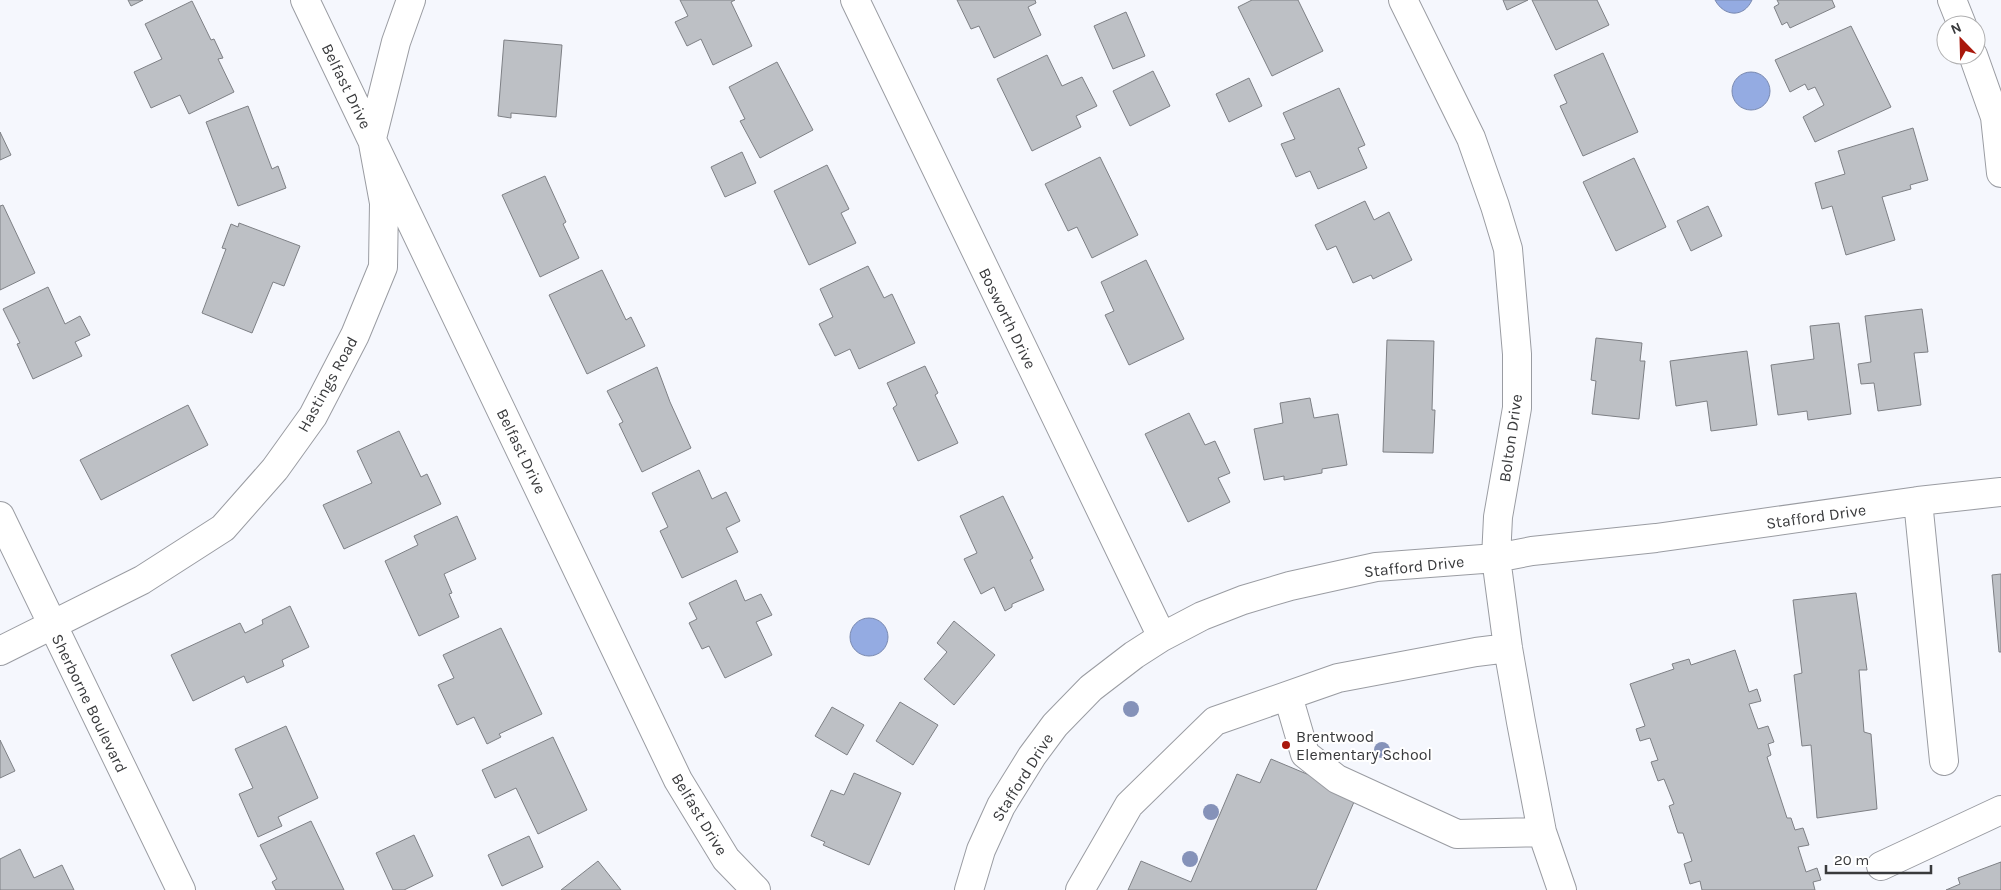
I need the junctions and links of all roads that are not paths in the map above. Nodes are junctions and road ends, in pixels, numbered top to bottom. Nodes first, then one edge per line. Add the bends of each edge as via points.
1 (305, 0) edge
2 (411, 0) edge
3 (854, 0) edge
4 (1403, 0) edge
5 (1952, 0) edge
6 (1958, 15) edge
7 (1977, 65) edge
8 (1999, 133) edge
9 (372, 138) junction
10 (2001, 173) edge
11 (2001, 492) edge
12 (1918, 501) junction
13 (0, 516) edge
14 (1496, 558) junction
15 (52, 625) junction
16 (1162, 637) junction
17 (1508, 648) junction
18 (0, 651) edge
19 (1288, 696) junction
20 (1944, 761) dead end
21 (2001, 810) edge
22 (1542, 832) junction
23 (1881, 866) dead end
24 (181, 890) edge
25 (756, 890) edge
26 (969, 890) edge
27 (1080, 890) edge
28 (1562, 890) edge

1 - 9 street, Belfast Drive
2 - 9 street, Hastings Road via 396,42
3 - 16 street, Bosworth Drive
4 - 14 street, Bolton Drive via 1471,138 1508,249 1517,354 1516,408 1498,517
5 - 6 street
7 - 8 street
8 - 10 street
9 - 15 street, Hastings Road via 384,203 383,267 355,335 313,416 276,469 223,528 142,580
9 - 25 street, Belfast Drive via 678,780 726,859
11 - 12 street, Stafford Drive
12 - 14 street, Stafford Drive
12 - 20 street
13 - 15 street, Sherborne Boulevard
14 - 16 street, Stafford Drive via 1376,567 1290,586 1202,616
14 - 17 street, Bolton Drive
15 - 18 street, Hastings Road
15 - 24 street, Sherborne Boulevard
16 - 26 street, Stafford Drive via 1134,654 1091,688 1055,725 1000,806 981,850
17 - 19 street via 1338,678
17 - 22 street, Bolton Drive
19 - 22 street via 1305,754 1337,780 1457,834
19 - 27 street via 1215,722 1129,805
21 - 23 street
22 - 28 street, Bolton Drive

